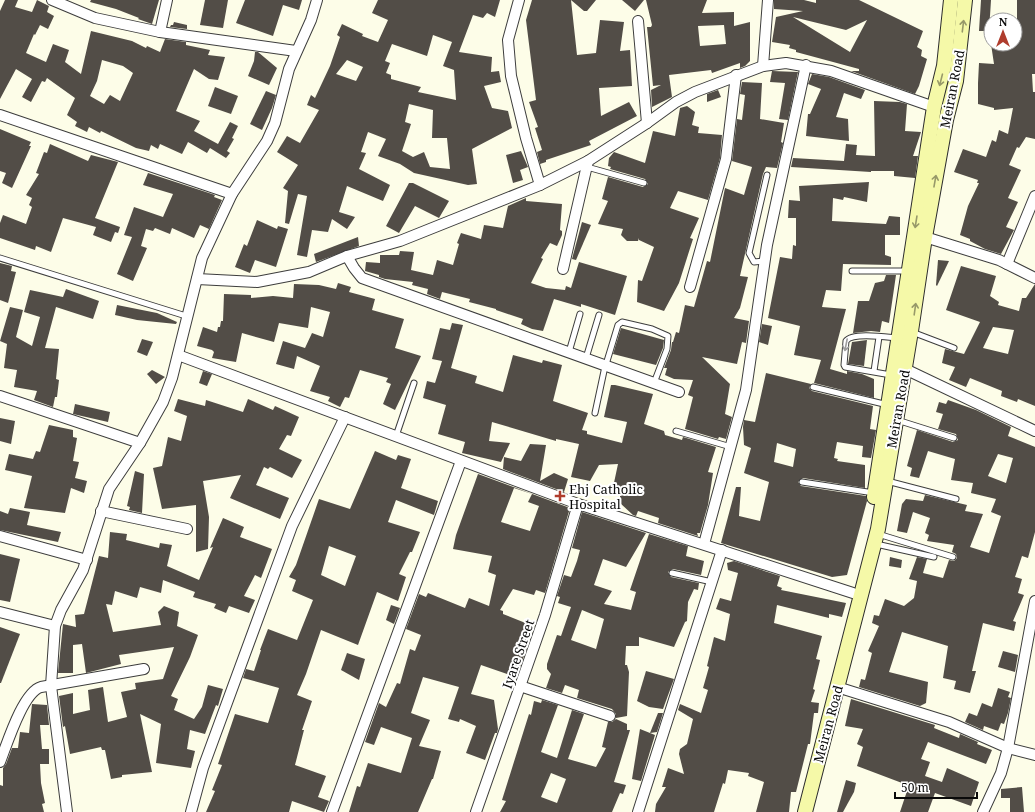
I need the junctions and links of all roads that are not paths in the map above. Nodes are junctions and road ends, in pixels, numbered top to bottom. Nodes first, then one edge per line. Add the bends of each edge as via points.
1 (52, 0) edge
2 (167, 0) edge
3 (317, 0) edge
4 (519, 0) edge
5 (768, 0) edge
6 (951, 0) edge
7 (965, 0) edge
8 (638, 20) dead end
9 (160, 32) junction
10 (296, 51) junction
11 (806, 65) junction
12 (763, 66) junction
13 (736, 75) junction
14 (934, 107) junction
15 (0, 115) edge
16 (647, 123) junction
17 (587, 164) junction
18 (767, 175) dead end
19 (644, 183) dead end
20 (540, 185) junction
21 (232, 194) junction
22 (1035, 196) edge
23 (925, 237) junction
24 (348, 256) junction
25 (0, 258) edge
26 (765, 261) junction
27 (1007, 264) junction
28 (563, 269) dead end
29 (852, 271) dead end
30 (908, 272) junction
31 (1035, 278) edge
32 (197, 279) junction
33 (690, 287) dead end
34 (580, 314) dead end
35 (599, 315) dead end
36 (186, 316) junction
37 (906, 336) junction
38 (879, 337) junction
39 (954, 348) dead end
40 (569, 352) junction
41 (178, 355) junction
42 (586, 358) junction
43 (606, 366) junction
44 (905, 369) junction
45 (874, 371) junction
46 (892, 376) junction
47 (414, 383) dead end
48 (654, 383) junction
49 (813, 387) dead end
50 (679, 392) dead end
51 (0, 396) edge
52 (888, 405) junction
53 (595, 413) dead end
54 (345, 417) junction
55 (896, 420) junction
56 (676, 431) dead end
57 (1035, 431) edge
58 (396, 436) junction
59 (954, 438) dead end
60 (140, 443) junction
61 (731, 447) junction
62 (461, 461) junction
63 (886, 480) junction
64 (802, 482) dead end
65 (875, 493) junction
66 (956, 499) dead end
67 (578, 504) junction
68 (101, 511) junction
69 (187, 529) dead end
70 (0, 536) edge
71 (876, 539) junction
72 (704, 544) junction
73 (722, 550) junction
74 (934, 557) dead end
75 (953, 557) dead end
76 (87, 560) junction
77 (672, 573) dead end
78 (712, 582) junction
79 (854, 593) junction
80 (1035, 601) edge
81 (0, 612) edge
82 (56, 626) junction
83 (144, 669) dead end
84 (51, 686) junction
85 (520, 686) junction
86 (837, 687) junction
87 (610, 716) dead end
88 (5, 734) edge
89 (1008, 748) junction
90 (1035, 755) edge
91 (0, 762) edge
92 (67, 812) edge
93 (191, 812) edge
94 (332, 812) edge
95 (476, 812) edge
96 (638, 812) edge
97 (797, 812) edge
98 (805, 812) edge
99 (983, 812) edge

1 - 9 street via 96,18
2 - 9 street
3 - 10 street via 312,20
4 - 20 street via 508,40 511,76
5 - 12 street
6 -> 14 main road, Meiran Road via 944,66
23 -> 7 main road, Meiran Road via 946,120 956,81
8 - 16 street
9 - 10 street
10 - 21 street via 275,123 267,141
11 - 12 street via 786,63
11 - 14 street via 831,71
11 - 26 street
12 - 13 street
13 - 16 street via 676,102
13 - 33 street via 726,159
14 -> 30 main road, Meiran Road
15 - 21 street
16 - 17 street
17 - 19 lane
17 - 20 street
17 - 28 street
18 - 26 lane via 749,253 754,262
20 - 24 street via 400,241
21 - 32 street via 210,237
22 - 27 street
23 - 27 street
37 -> 23 main road, Meiran Road
24 - 32 street via 309,272 257,282
24 - 40 street via 362,278
25 - 36 lane
26 - 61 street via 746,390
27 - 31 street
29 - 30 lane
30 - 37 main road, Meiran Road
32 - 36 street
34 - 40 lane
35 - 42 lane
36 - 41 street
37 - 38 lane
37 - 39 lane
37 - 44 main road, Meiran Road
37 - 46 main road, Meiran Road
38 - 45 lane
38 -> 45 lane via 855,336 846,341 844,365
40 - 42 street
41 - 54 street
41 - 60 street via 163,402
42 - 43 street
43 - 48 street
43 - 48 lane via 618,325 625,321 652,328 666,334 669,340
43 - 53 lane
44 - 55 main road, Meiran Road
44 - 57 street
45 - 46 lane
46 - 52 main road, Meiran Road
47 - 58 lane
48 - 50 street
49 - 52 lane
51 - 60 street
52 - 65 main road, Meiran Road
54 - 58 street
54 - 93 street via 292,526 203,768
55 - 59 lane
55 - 63 main road, Meiran Road
56 - 61 lane
58 - 62 street
60 - 68 street via 115,478
61 - 72 street
62 - 67 street
62 - 94 street
63 - 66 lane
63 - 71 main road, Meiran Road
64 - 65 lane
65 - 79 main road, Meiran Road
67 - 72 street
67 - 85 street, Iyare Street via 545,615
68 - 69 street
68 - 76 street
70 - 76 street
71 - 74 lane
71 - 75 lane
71 - 86 main road, Meiran Road
72 - 73 street
73 - 78 street
73 - 79 street
76 - 82 street via 61,610
77 - 78 lane
78 - 96 street
79 - 97 main road, Meiran Road
80 - 89 street
81 - 82 street
82 - 84 street
83 - 84 street
84 - 88 street via 38,688 31,693
84 - 92 street
85 - 87 street
85 - 95 street, Iyare Street
86 - 89 street via 949,722
86 - 98 main road, Meiran Road
88 - 91 street
89 - 90 street
89 - 99 street via 1001,773

